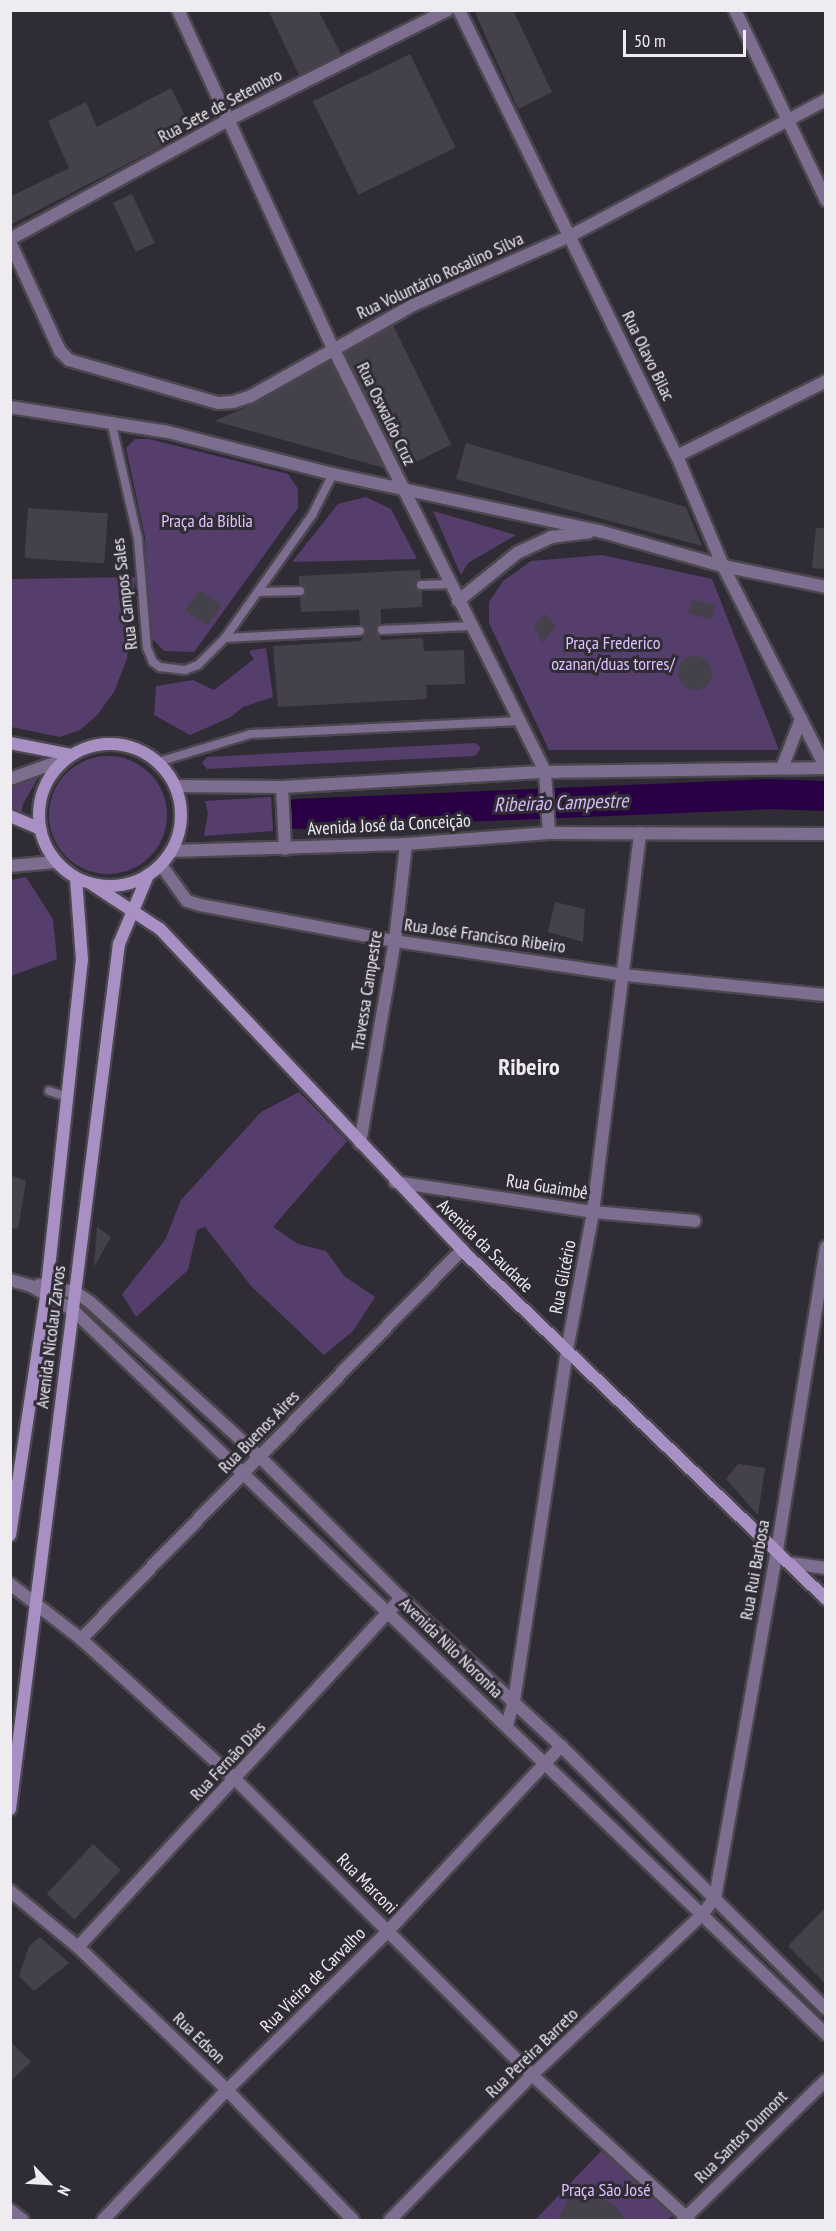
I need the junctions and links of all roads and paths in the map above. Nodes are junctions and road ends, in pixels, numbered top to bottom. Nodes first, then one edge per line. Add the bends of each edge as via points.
1 (178, 10) edge
2 (448, 10) edge
3 (459, 10) edge
4 (735, 10) edge
5 (825, 100) edge
6 (228, 120) junction
7 (786, 122) junction
8 (825, 200) edge
9 (570, 236) junction
10 (10, 240) edge
11 (333, 348) junction
12 (825, 381) edge
13 (10, 407) edge
14 (111, 421) junction
15 (677, 456) junction
16 (333, 474) junction
17 (402, 489) junction
18 (598, 531) junction
19 (723, 566) junction
20 (450, 584) junction
21 (421, 585) dead end
22 (825, 587) edge
23 (300, 591) dead end
24 (258, 592) junction
25 (458, 600) junction
26 (471, 627) junction
27 (382, 630) dead end
28 (360, 631) dead end
29 (225, 638) junction
30 (801, 719) junction
31 (519, 721) junction
32 (10, 743) edge
33 (68, 757) junction
34 (158, 762) junction
35 (782, 768) junction
36 (825, 768) edge
37 (545, 772) junction
38 (10, 779) edge
39 (175, 786) junction
40 (282, 787) junction
41 (10, 816) edge
42 (40, 829) junction
43 (549, 833) junction
44 (640, 833) junction
45 (825, 834) edge
46 (406, 844) junction
47 (285, 849) junction
48 (171, 851) junction
49 (56, 862) junction
50 (161, 865) junction
51 (10, 866) edge
52 (148, 875) junction
53 (76, 878) junction
54 (93, 885) junction
55 (132, 908) junction
56 (395, 941) junction
57 (624, 975) junction
58 (825, 995) edge
59 (49, 1091) dead end
60 (68, 1096) junction
61 (360, 1143) junction
62 (395, 1182) junction
63 (593, 1212) junction
64 (695, 1221) dead end
65 (825, 1247) edge
66 (462, 1250) junction
67 (10, 1280) edge
68 (46, 1289) junction
69 (75, 1292) junction
70 (73, 1311) junction
71 (820, 1317) edge
72 (567, 1350) junction
73 (260, 1457) junction
74 (244, 1473) junction
75 (10, 1535) edge
76 (777, 1550) junction
77 (790, 1563) junction
78 (825, 1568) edge
79 (10, 1584) edge
80 (401, 1598) junction
81 (825, 1599) edge
82 (36, 1600) junction
83 (389, 1614) junction
84 (81, 1639) junction
85 (514, 1701) junction
86 (507, 1725) junction
87 (561, 1746) junction
88 (544, 1760) junction
89 (235, 1779) junction
90 (10, 1809) edge
91 (10, 1891) edge
92 (715, 1898) junction
93 (702, 1915) junction
94 (389, 1930) junction
95 (78, 1947) junction
96 (825, 2009) edge
97 (825, 2034) edge
98 (532, 2075) junction
99 (825, 2080) edge
100 (227, 2090) junction
101 (10, 2210) edge
102 (686, 2219) edge
103 (23, 2220) edge
104 (103, 2220) edge
105 (353, 2220) edge
106 (390, 2220) edge

1 - 6 street, Rua Oswaldo Cruz
2 - 6 street, Rua Sete de Setembro
3 - 9 street, Rua Olavo Bilac
4 - 7 street
5 - 7 street, Rua Voluntário Rosalino Silva
6 - 10 street, Rua Sete de Setembro
6 - 11 street, Rua Oswaldo Cruz
7 - 8 street
7 - 9 street, Rua Voluntário Rosalino Silva
9 - 11 street, Rua Voluntário Rosalino Silva via 413,305
9 - 15 street, Rua Olavo Bilac
10 - 11 street, Rua Voluntário Rosalino Silva via 60,351 79,364 218,403 251,396
11 - 17 street, Rua Oswaldo Cruz
12 - 15 street
13 - 14 street
14 - 16 street
14 - 29 lane, Rua Campos Sales via 138,539 147,648 153,662 185,670 198,664
15 - 19 street, Rua Olavo Bilac
16 - 17 street
16 - 24 lane, Rua Campos Sales via 312,515
17 - 18 street
17 - 20 street, Rua Oswaldo Cruz
18 - 19 street
18 - 25 street via 551,537 517,553
19 - 22 street
19 - 30 street, Rua Olavo Bilac
20 - 21 lane
20 - 25 street, Rua Oswaldo Cruz
23 - 24 lane
24 - 29 lane, Rua Campos Sales
25 - 26 street, Rua Oswaldo Cruz
26 - 27 lane
26 - 31 street, Rua Oswaldo Cruz
28 - 29 lane
30 - 35 street
30 - 36 street, Rua Olavo Bilac
31 - 34 lane via 251,734
31 - 37 street, Rua Oswaldo Cruz
32 - 33 main road
33 - 34 main road via 88,747 116,744 143,751
33 - 38 street
33 - 42 main road via 43,790
34 - 39 main road
35 - 36 street
35 - 37 street
37 - 40 street
37 - 43 street, Rua Oswaldo Cruz
39 - 40 street
39 - 48 main road via 181,819
40 - 47 street
41 - 42 main road
42 - 49 main road
43 - 44 street, Avenida José da Conceição
43 - 46 street, Avenida José da Conceição
44 - 45 street, Avenida José da Conceição
44 - 57 street, Rua Glicério
46 - 47 street, Avenida José da Conceição
46 - 56 street, Travessa Campestre
47 - 48 street, Avenida José da Conceição
48 - 50 main road
49 - 51 street
49 - 53 main road
50 - 52 main road
50 - 56 street, Rua José Francisco Ribeiro via 187,901
52 - 54 main road via 121,885
52 - 55 main road, Avenida Nicolau Zarvos
53 - 54 main road
53 - 60 main road, Avenida Nicolau Zarvos via 83,928 82,960
54 - 55 main road, Avenida da Saudade
55 - 61 main road, Avenida da Saudade via 187,956
55 - 69 main road, Avenida Nicolau Zarvos via 119,944
56 - 57 street, Rua José Francisco Ribeiro
56 - 61 street, Travessa Campestre
57 - 58 street, Rua José Francisco Ribeiro
57 - 63 street, Rua Glicério
59 - 60 lane
60 - 68 main road, Avenida Nicolau Zarvos
61 - 62 main road, Avenida da Saudade
62 - 63 street, Rua Guaimbê
62 - 66 main road, Avenida da Saudade
63 - 64 street, Rua Guaimbê
63 - 72 street, Rua Glicério
65 - 71 street, Rua Rui Barbosa
66 - 72 main road, Avenida da Saudade
66 - 73 street, Rua Buenos Aires
67 - 68 street
68 - 69 street, Avenida Nilo Noronha
68 - 70 street, Avenida Nilo Noronha
68 - 75 main road, Avenida Nicolau Zarvos
69 - 70 main road, Avenida Nicolau Zarvos
69 - 73 street, Avenida Nilo Noronha
70 - 74 street, Avenida Nilo Noronha
70 - 82 main road, Avenida Nicolau Zarvos
71 - 76 street, Rua Rui Barbosa
72 - 76 main road, Avenida da Saudade
72 - 85 street, Rua Glicério
73 - 74 street, Rua Buenos Aires
73 - 80 street, Avenida Nilo Noronha
74 - 83 street, Avenida Nilo Noronha
74 - 84 street, Rua Buenos Aires
76 - 77 main road, Avenida da Saudade
76 - 92 street, Rua Rui Barbosa
77 - 78 street
77 - 81 main road, Avenida da Saudade
79 - 82 street, Rua Marconi
80 - 83 street, Rua Fernão Dias
80 - 85 street, Avenida Nilo Noronha
82 - 84 street, Rua Marconi
82 - 90 main road, Avenida Nicolau Zarvos
83 - 86 street, Avenida Nilo Noronha
83 - 89 street, Rua Fernão Dias
84 - 89 street, Rua Marconi
85 - 86 street, Rua Glicério
85 - 87 street, Avenida Nilo Noronha
86 - 88 street, Avenida Nilo Noronha
87 - 88 street, Rua Vieira de Carvalho
87 - 92 street, Avenida Nilo Noronha
88 - 93 street, Avenida Nilo Noronha
88 - 94 street, Rua Vieira de Carvalho
89 - 94 street, Rua Marconi
89 - 95 street, Rua Fernão Dias
91 - 95 street, Rua Edson
92 - 93 street, Rua Pereira Barreto
92 - 96 street, Avenida Nilo Noronha
93 - 97 street, Avenida Nilo Noronha
93 - 98 street, Rua Pereira Barreto
94 - 98 street, Rua Marconi
94 - 100 street, Rua Vieira de Carvalho
95 - 100 street, Rua Edson
98 - 102 street, Rua Marconi
98 - 106 street, Rua Pereira Barreto
99 - 102 street, Rua Santos Dumont
100 - 104 street, Rua Vieira de Carvalho
100 - 105 street, Rua Edson
101 - 103 street

